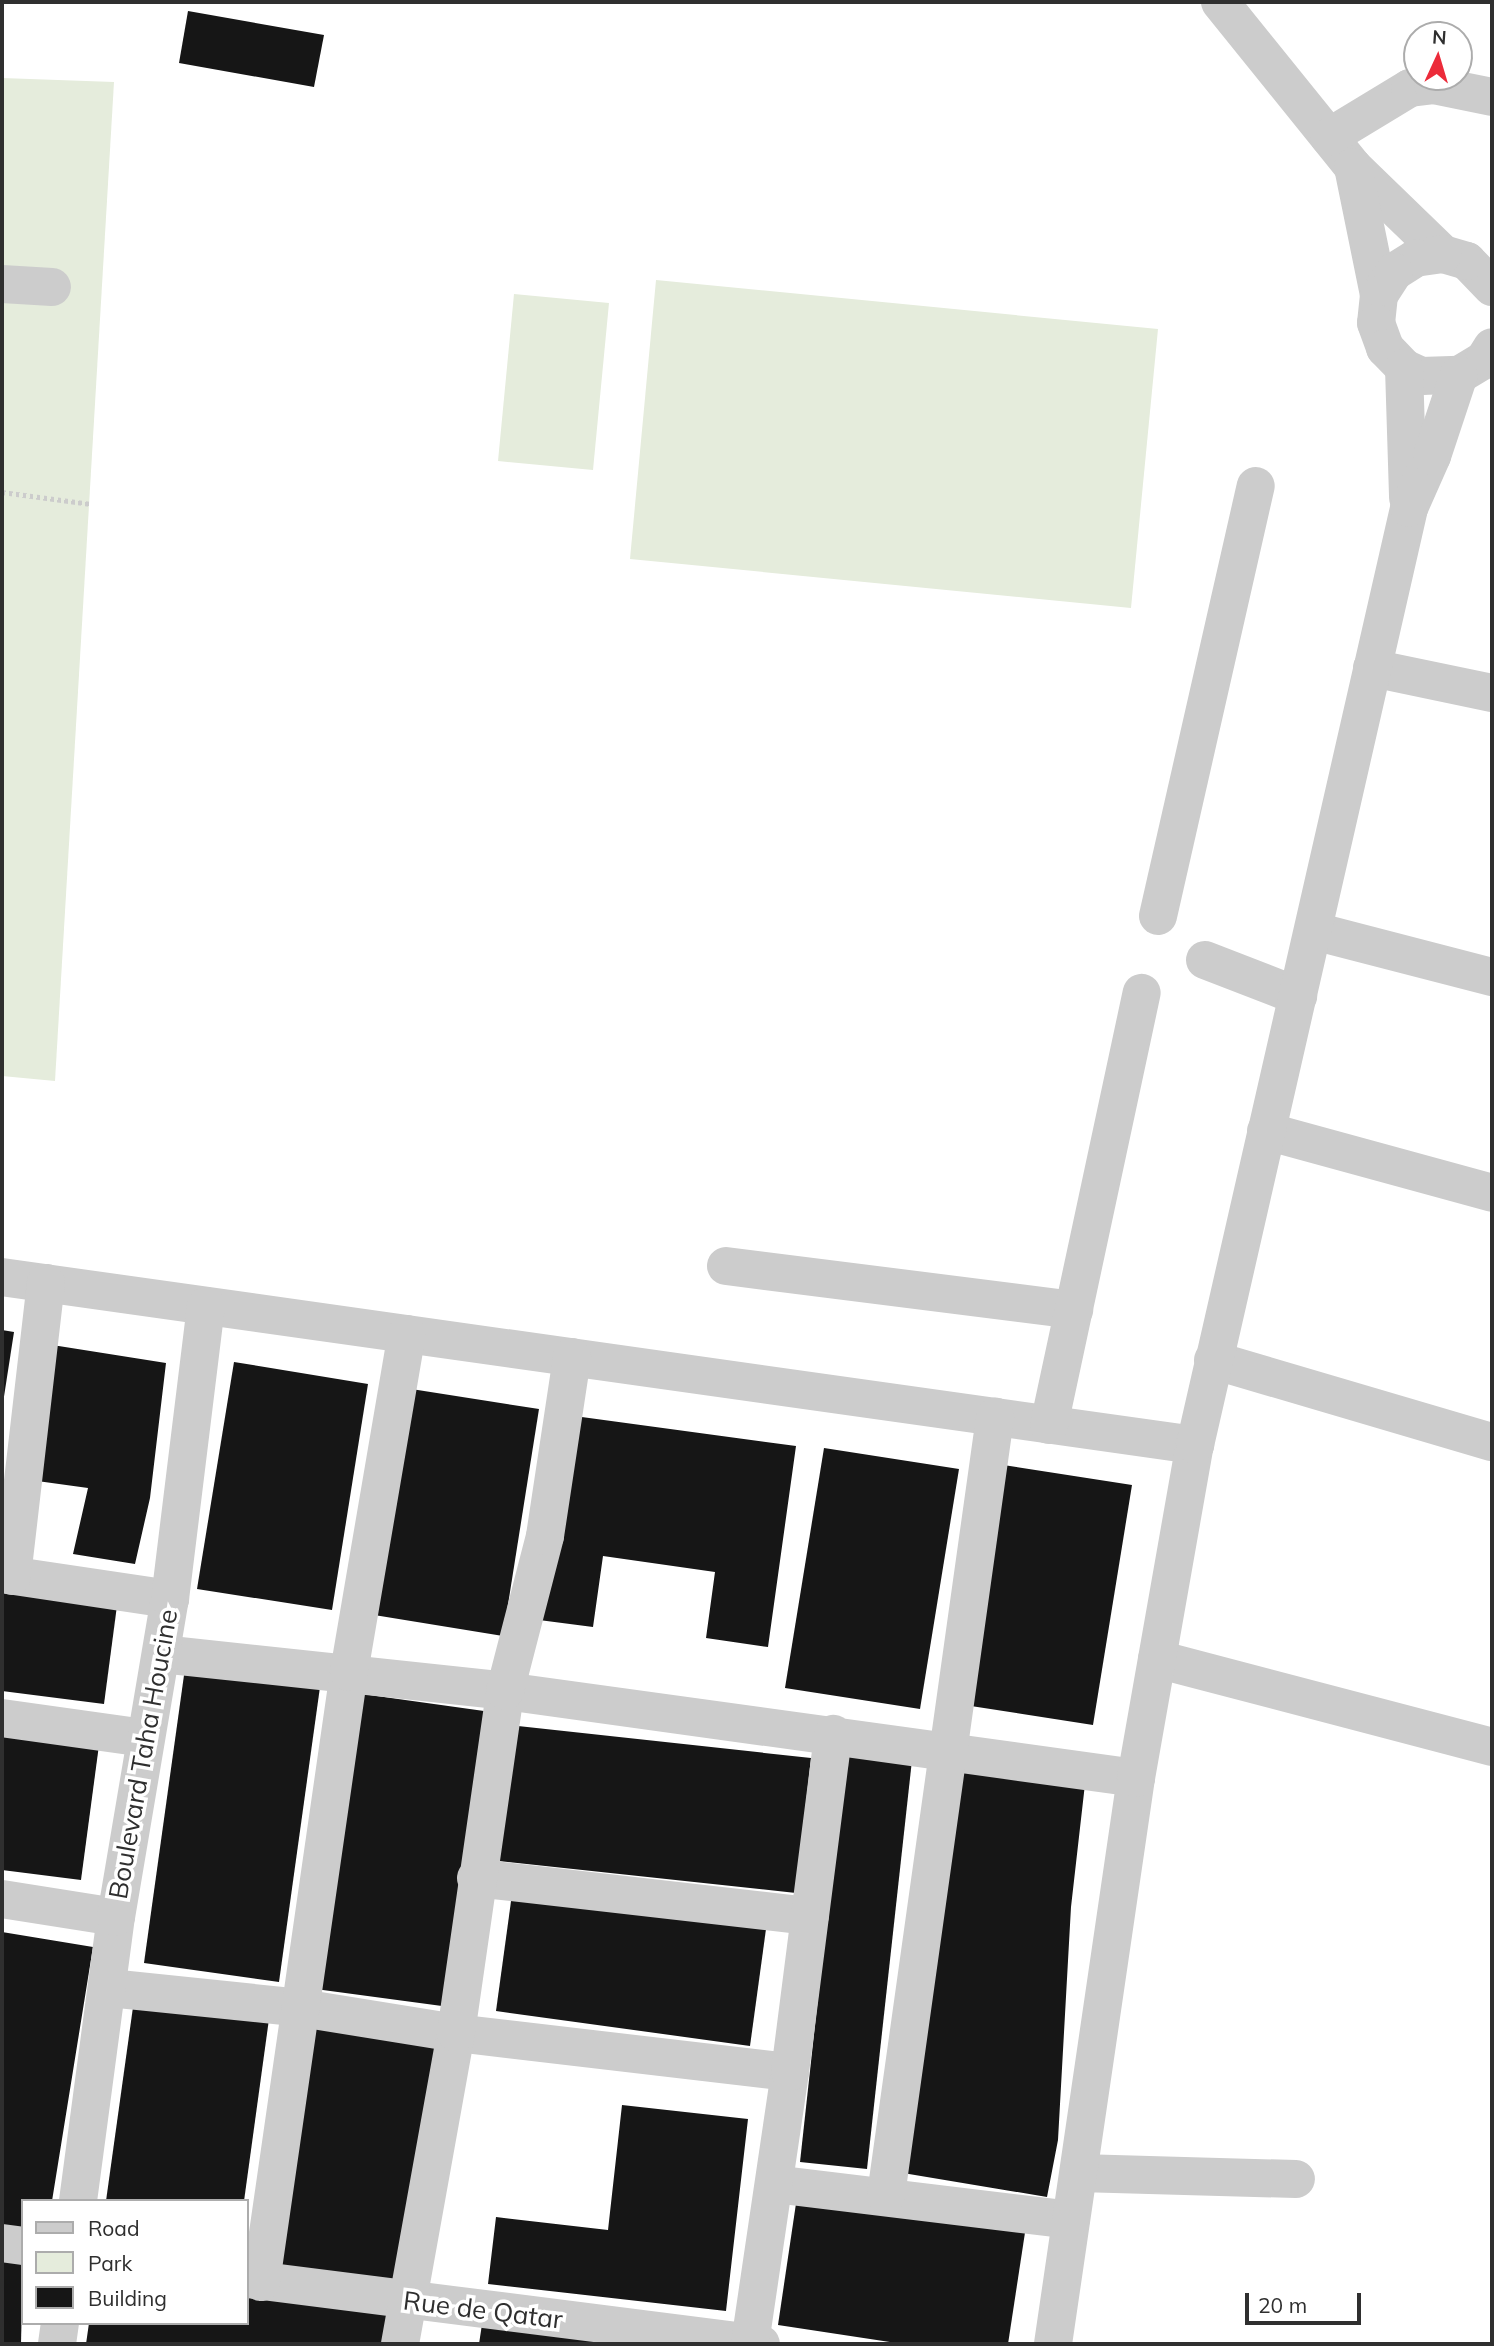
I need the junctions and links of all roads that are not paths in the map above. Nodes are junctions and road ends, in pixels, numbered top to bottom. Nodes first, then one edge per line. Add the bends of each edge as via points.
1 (1220, 2) edge
2 (1492, 97) edge
3 (1329, 136) junction
4 (1353, 167) junction
5 (1443, 254) junction
6 (2, 284) edge
7 (52, 286) dead end
8 (1492, 287) edge
9 (1380, 295) junction
10 (1404, 368) junction
11 (1477, 370) edge
12 (1256, 486) dead end
13 (1409, 508) junction
14 (1372, 668) junction
15 (1492, 693) edge
16 (1158, 916) dead end
17 (1314, 931) junction
18 (1205, 960) dead end
19 (1492, 977) edge
20 (1142, 993) dead end
21 (1297, 996) junction
22 (1266, 1131) junction
23 (1492, 1194) edge
24 (726, 1266) dead end
25 (2, 1277) edge
26 (46, 1283) junction
27 (206, 1306) junction
28 (1074, 1310) junction
29 (407, 1334) junction
30 (572, 1357) junction
31 (1213, 1360) junction
32 (995, 1417) junction
33 (1049, 1425) junction
34 (1492, 1442) edge
35 (1195, 1445) junction
36 (7, 1575) edge
37 (170, 1599) junction
38 (161, 1654) junction
39 (1157, 1659) junction
40 (349, 1672) junction
41 (505, 1691) junction
42 (2, 1718) edge
43 (832, 1734) junction
44 (145, 1738) junction
45 (1492, 1747) edge
46 (946, 1748) junction
47 (1136, 1778) junction
48 (477, 1878) junction
49 (2, 1899) edge
50 (810, 1916) junction
51 (116, 1917) junction
52 (109, 1988) junction
53 (301, 2008) junction
54 (456, 2033) junction
55 (790, 2072) junction
56 (1079, 2173) junction
57 (1296, 2179) dead end
58 (774, 2184) junction
59 (886, 2195) junction
60 (78, 2199) edge
61 (1071, 2220) junction
62 (2, 2243) edge
63 (21, 2246) edge
64 (254, 2280) edge
65 (406, 2300) junction
66 (60, 2325) edge
67 (57, 2344) edge
68 (400, 2344) edge
69 (756, 2344) edge
70 (1053, 2344) edge

1 - 3 street
2 - 3 street via 1433,85 1410,88
3 - 4 street
4 - 5 street
4 - 9 street
5 - 8 street via 1467,261
5 - 9 street via 1416,258 1394,272
6 - 7 street
9 - 10 street via 1376,323 1385,348
10 - 11 street via 1440,379
10 - 13 street
11 - 13 street
12 - 16 street
13 - 14 street
14 - 15 street
14 - 17 street
17 - 19 street
17 - 21 street
18 - 21 street
20 - 28 street
21 - 22 street
22 - 23 street
22 - 31 street
24 - 28 street
25 - 26 street
26 - 27 street
26 - 36 street
27 - 29 street
27 - 37 street, Boulevard Taha Houcine
28 - 33 street
29 - 30 street
29 - 40 street
30 - 32 street
30 - 41 street via 545,1536
31 - 34 street
31 - 35 street
32 - 33 street
32 - 46 street
33 - 35 street
35 - 39 street
36 - 37 street
37 - 38 street, Boulevard Taha Houcine
38 - 40 street
38 - 44 street, Boulevard Taha Houcine
39 - 45 street
39 - 47 street
40 - 41 street
40 - 53 street
41 - 43 street
41 - 48 street
42 - 44 street
43 - 46 street
43 - 50 street
44 - 51 street, Boulevard Taha Houcine
46 - 47 street
46 - 59 street
47 - 56 street
48 - 50 street
48 - 54 street
49 - 51 street
50 - 55 street
51 - 52 street, Boulevard Taha Houcine
52 - 53 street
52 - 60 street, Boulevard Taha Houcine
53 - 54 street
53 - 64 street
54 - 55 street
54 - 65 street
55 - 58 street
56 - 57 street
56 - 61 street
58 - 59 street
58 - 69 street
59 - 61 street
61 - 70 street
62 - 63 street
64 - 65 street, Rue de Qatar
65 - 68 street
65 - 69 street, Rue de Qatar
66 - 67 street

